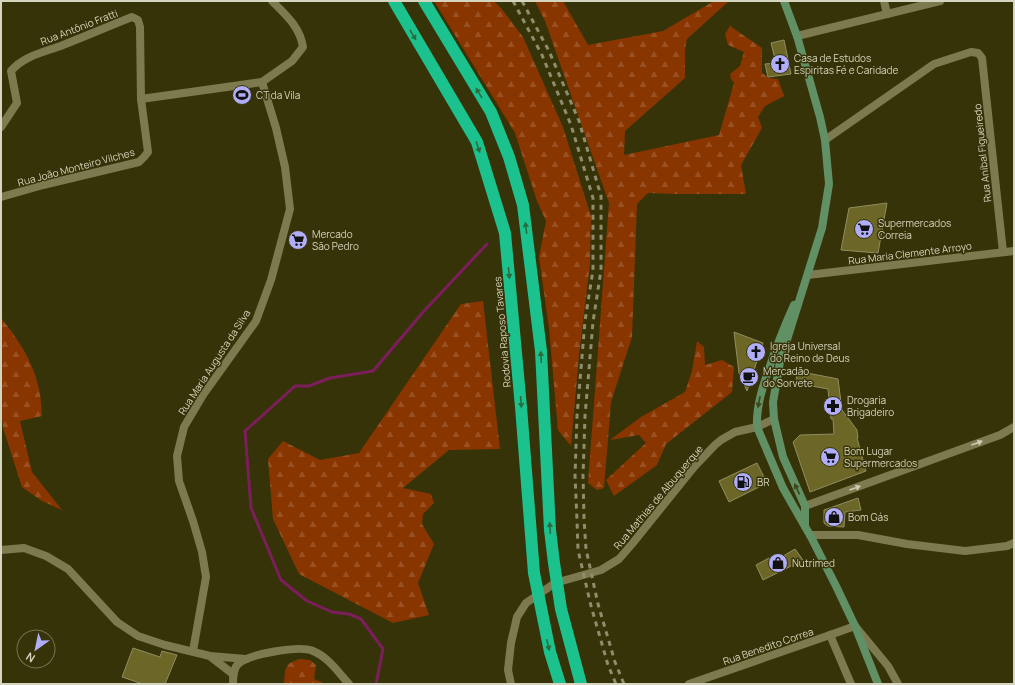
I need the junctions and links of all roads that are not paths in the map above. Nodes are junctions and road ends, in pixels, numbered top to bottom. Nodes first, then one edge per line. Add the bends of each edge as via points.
1 (272, 1) edge
2 (394, 1) edge
3 (424, 1) edge
4 (784, 1) edge
5 (884, 1) edge
6 (940, 1) edge
7 (887, 14) junction
8 (797, 36) junction
9 (262, 82) junction
10 (141, 100) junction
11 (1, 127) edge
12 (825, 140) junction
13 (1, 197) edge
14 (1014, 251) edge
15 (1003, 252) junction
16 (808, 275) junction
17 (774, 419) junction
18 (757, 427) junction
19 (1014, 427) edge
20 (805, 506) junction
21 (805, 526) junction
22 (810, 535) junction
23 (1014, 543) edge
24 (1, 550) edge
25 (854, 626) junction
26 (830, 635) junction
27 (193, 651) junction
28 (210, 656) junction
29 (246, 659) junction
30 (233, 674) junction
31 (233, 684) edge
32 (349, 684) edge
33 (511, 684) edge
34 (560, 684) edge
35 (581, 684) edge
36 (688, 684) edge
37 (851, 684) edge
38 (878, 684) edge
39 (898, 684) edge

1 - 9 street via 296,26 303,47 292,61
2 -> 34 highway, Rodovia Raposo Tavares via 477,142 505,233 534,574 550,652
35 -> 3 highway via 561,609 550,530 541,351 523,205 509,157 491,112
4 - 8 main road
5 - 7 street
6 - 7 street
7 - 8 street
8 - 12 main road
9 - 10 street
9 - 27 street, Rua Maria Augusta da Silva via 285,167 290,209 271,280 256,321 203,395 184,427 177,456 179,481 202,552 206,577
10 - 11 street, Rua Antônio Fratti via 140,27 138,20 132,17 35,55 15,66 11,71 17,103
10 - 13 street, Rua João Monteiro Vilches via 148,152 139,162 43,184
12 - 15 street, Rua Aníbal Figueiredo via 934,64 971,52 978,53 982,58
12 - 16 main road via 829,184 822,228
14 - 15 street, Rua Maria Clemente Arroyo
15 - 16 street, Rua Maria Clemente Arroyo
16 - 17 main road via 780,362 773,402
16 -> 18 main road via 782,330 761,391
17 - 18 street, Rua Mathias de Albuquerque
20 -> 17 main road via 783,458
18 - 21 main road via 784,488
18 - 33 street, Rua Mathias de Albuquerque via 735,432 715,445 619,559 601,570 555,583 526,603 517,617 511,643 508,670
20 -> 19 street via 1000,435
20 - 21 main road
21 - 22 main road
22 - 23 street via 858,535 965,551
22 - 25 main road
24 - 27 street via 24,548 46,556 68,569 126,629 152,641
25 - 26 street, Rua Benedito Correa
25 - 38 main road
25 - 39 street via 888,666
26 - 36 street, Rua Benedito Correa
26 - 37 street
27 - 28 street
28 - 29 street
28 - 30 street
29 - 30 street via 235,667
29 - 32 street via 304,648 324,658
30 - 31 street

